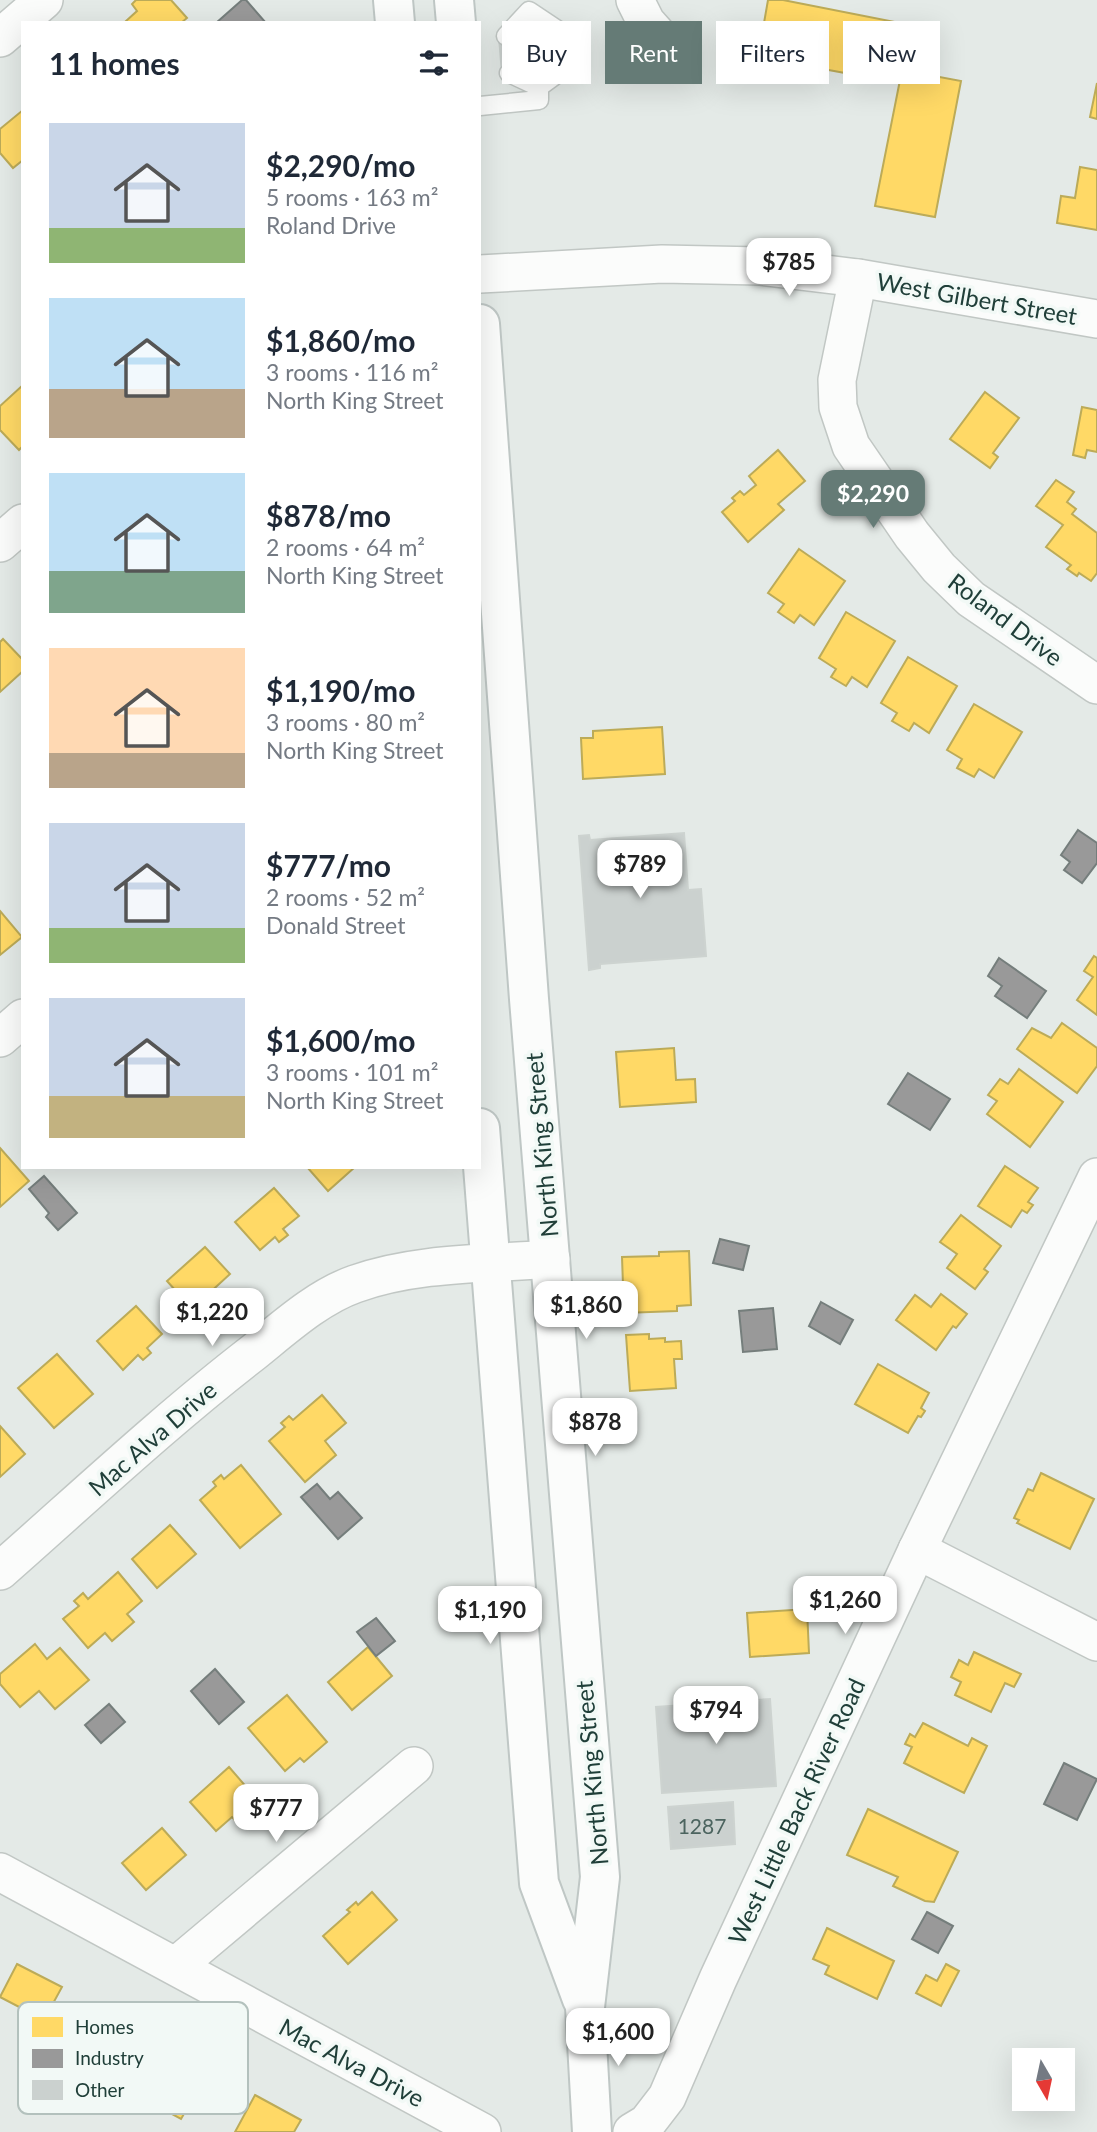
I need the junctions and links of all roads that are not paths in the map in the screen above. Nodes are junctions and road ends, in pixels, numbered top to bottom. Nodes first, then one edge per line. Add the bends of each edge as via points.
1 (44, 0) edge
2 (393, 0) edge
3 (454, 0) edge
4 (635, 0) edge
5 (528, 5) edge
6 (395, 21) edge
7 (456, 21) edge
8 (517, 21) edge
9 (547, 21) edge
10 (646, 21) edge
11 (0, 38) edge
12 (538, 84) edge
13 (481, 106) edge
14 (481, 274) edge
15 (858, 278) junction
16 (1097, 319) edge
17 (481, 337) edge
18 (21, 525) edge
19 (0, 543) edge
20 (1097, 685) edge
21 (21, 1020) edge
22 (0, 1038) edge
23 (481, 1142) edge
24 (1097, 1177) edge
25 (551, 1259) junction
26 (490, 1264) junction
27 (917, 1550) junction
28 (0, 1571) edge
29 (1097, 1642) edge
30 (414, 1766) dead end
31 (0, 1872) edge
32 (176, 1966) junction
33 (242, 2002) edge
34 (248, 2005) edge
35 (585, 2007) junction
36 (482, 2132) edge
37 (592, 2132) edge
38 (632, 2132) edge

1 - 11 street
2 - 6 main road
3 - 7 main road
4 - 10 street
5 - 8 lane
5 - 9 lane
12 - 13 lane via 539,100
14 - 15 street, West Gilbert Street via 709,264
15 - 16 street, West Gilbert Street
15 - 20 street, Roland Drive via 837,380 838,407 851,446 939,568 971,598
17 - 25 main road, North King Street
18 - 19 street
21 - 22 street
23 - 26 main road, North King Street
24 - 27 street, West Little Back River Road
25 - 26 street, Mac Alva Drive
25 - 35 main road, North King Street via 600,1877
26 - 28 street, Mac Alva Drive via 385,1275 331,1295 223,1376
26 - 35 main road, North King Street via 539,1883
27 - 29 street
27 - 38 street, West Little Back River Road via 667,2097 647,2123
30 - 32 street
31 - 32 street, Mac Alva Drive
32 - 33 street, Mac Alva Drive
34 - 36 street, Mac Alva Drive
35 - 37 main road, North King Street

